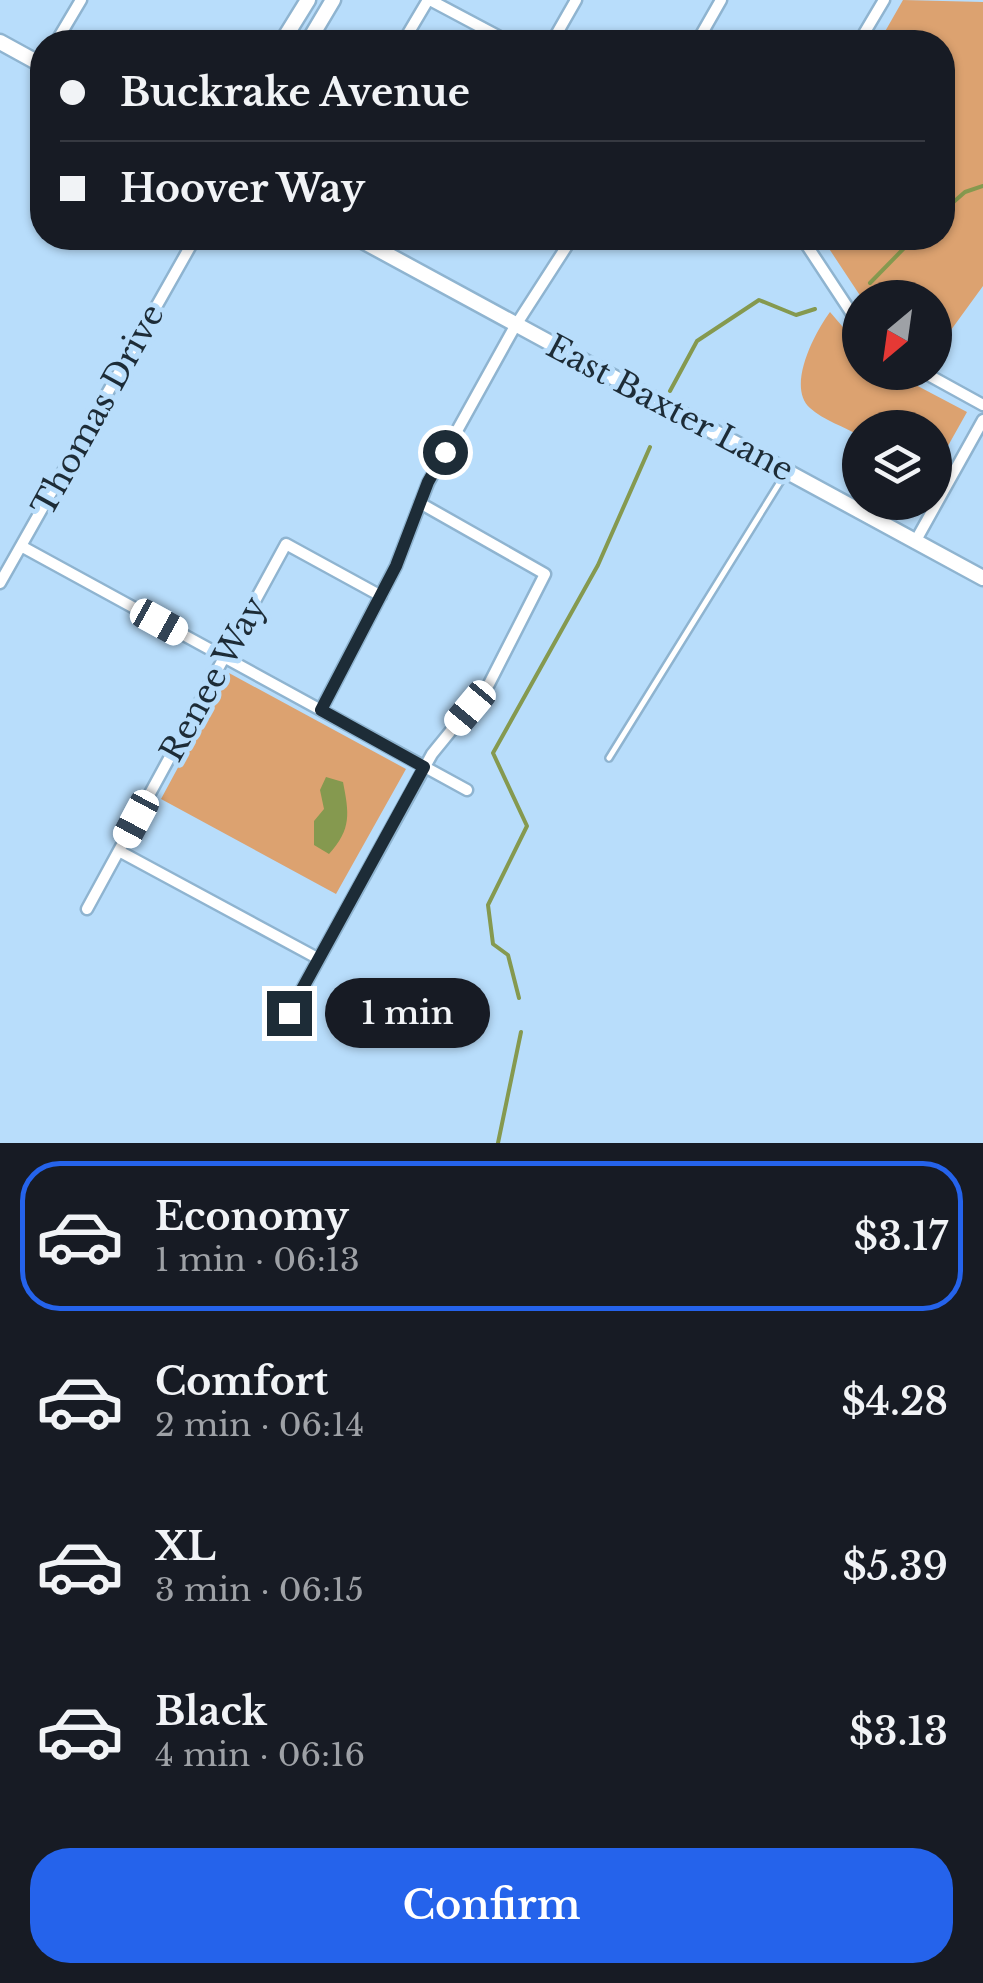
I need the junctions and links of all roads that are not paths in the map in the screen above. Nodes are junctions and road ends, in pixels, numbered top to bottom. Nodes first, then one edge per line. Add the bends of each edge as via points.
1 (81, 0) edge
2 (308, 0) edge
3 (332, 0) edge
4 (429, 0) edge
5 (576, 0) edge
6 (721, 0) edge
7 (884, 0) edge
8 (63, 30) edge
9 (289, 30) edge
10 (315, 30) edge
11 (410, 30) edge
12 (486, 30) edge
13 (559, 30) edge
14 (704, 30) edge
15 (865, 30) edge
16 (0, 42) edge
17 (30, 58) edge
18 (188, 250) edge
19 (379, 250) edge
20 (563, 250) edge
21 (810, 250) edge
22 (842, 299) edge
23 (517, 326) junction
24 (952, 388) edge
25 (983, 405) edge
26 (983, 420) edge
27 (787, 472) junction
28 (420, 503) junction
29 (915, 542) junction
30 (21, 546) junction
31 (983, 578) edge
32 (0, 583) edge
33 (381, 596) junction
34 (224, 658) junction
35 (321, 710) junction
36 (609, 758) dead end
37 (424, 767) junction
38 (467, 790) dead end
39 (119, 852) junction
40 (87, 910) dead end
41 (318, 959) junction
42 (289, 1013) dead end

1 - 8 street
2 - 9 main road
3 - 10 main road
4 - 11 street
4 - 12 street
5 - 13 street
6 - 14 street
7 - 15 street
16 - 17 main road
18 - 30 street, Thomas Drive
19 - 23 main road, East Baxter Lane
20 - 23 street
21 - 22 street
23 - 27 main road, East Baxter Lane
23 - 28 street
24 - 25 street
26 - 29 street
27 - 29 main road, East Baxter Lane
27 - 36 lane
28 - 33 street
28 - 37 street via 545,574 489,684
29 - 31 main road, East Baxter Lane
30 - 32 street, Thomas Drive
30 - 34 street
33 - 34 street, Renee Way via 286,544
33 - 35 street
34 - 35 street
34 - 39 street, Renee Way
35 - 37 street
37 - 38 street
37 - 41 street
39 - 40 street, Renee Way
39 - 41 street
41 - 42 street

